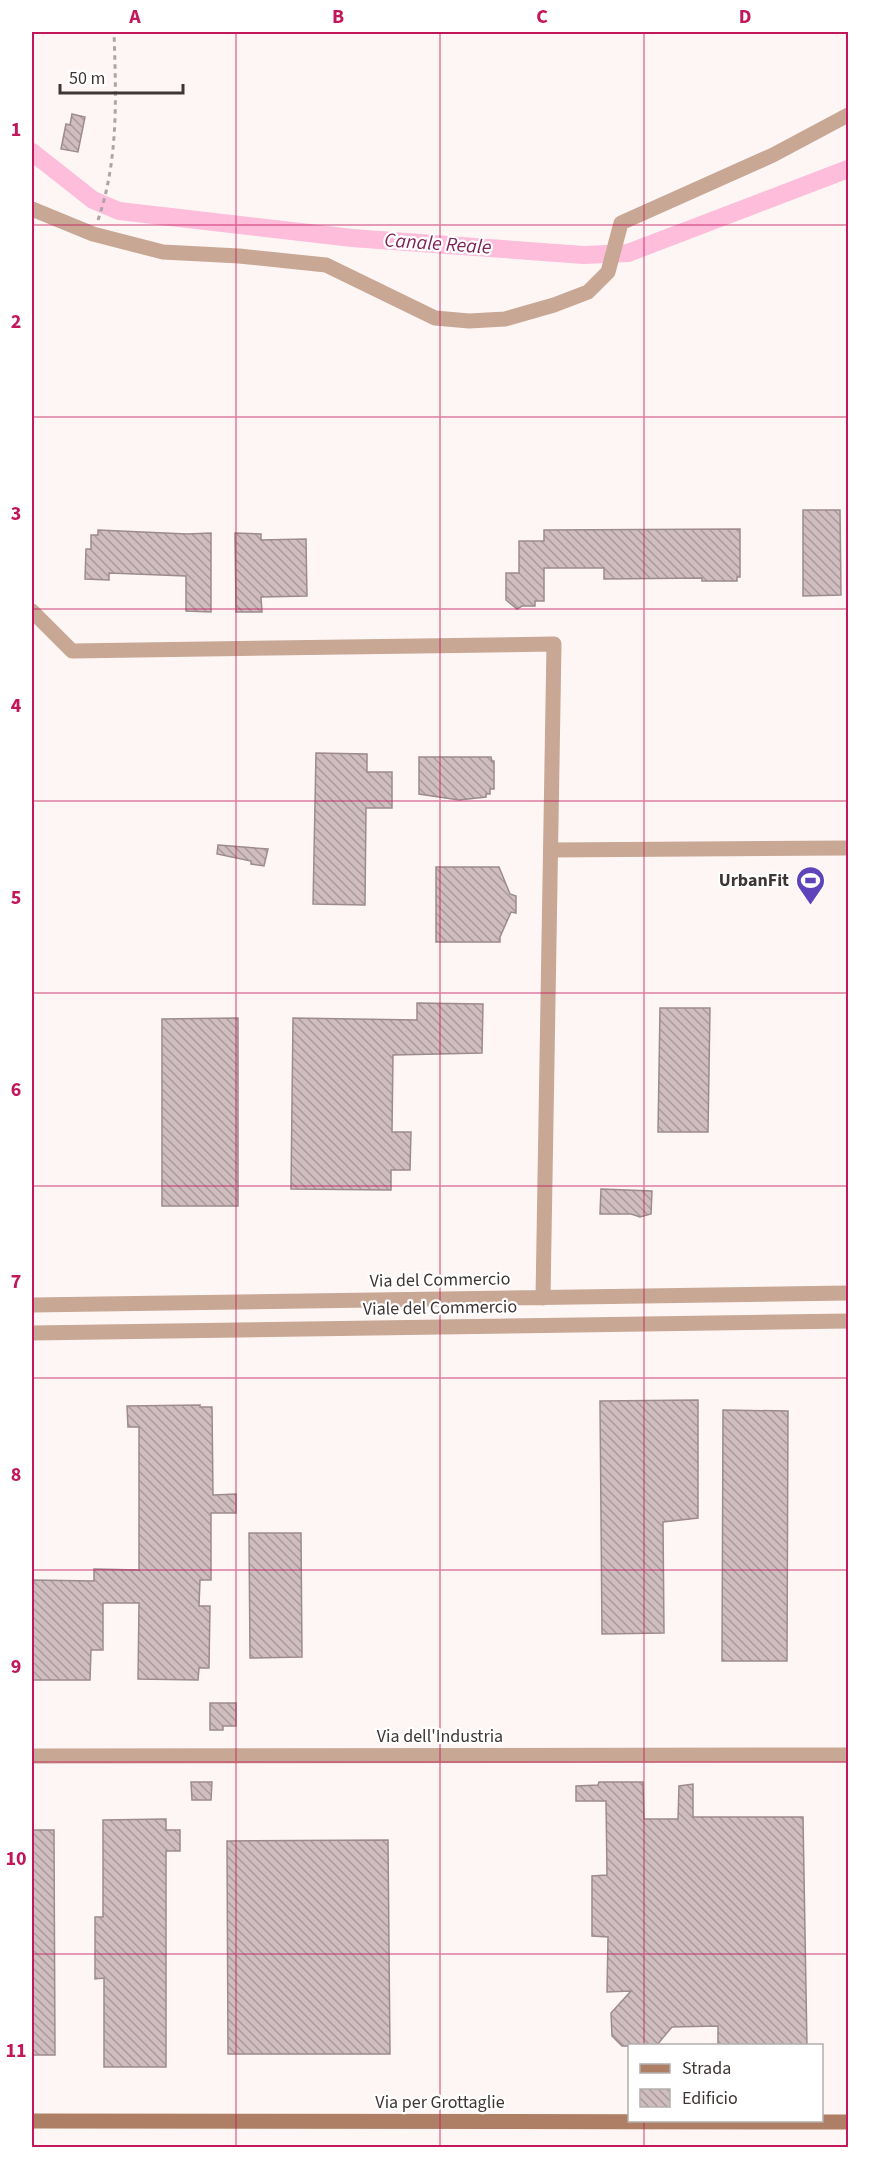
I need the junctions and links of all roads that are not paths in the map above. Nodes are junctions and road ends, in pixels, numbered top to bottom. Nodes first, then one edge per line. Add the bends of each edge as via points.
1 (849, 115) edge
2 (32, 209) edge
3 (32, 611) edge
4 (849, 848) edge
5 (551, 850) junction
6 (849, 1293) edge
7 (543, 1298) junction
8 (32, 1305) edge
9 (849, 1321) edge
10 (32, 1333) edge
11 (32, 1755) edge
12 (849, 1755) edge
13 (32, 2121) edge
14 (628, 2122) edge
15 (823, 2122) edge
16 (849, 2122) edge

1 - 2 street via 773,155 621,223 608,272 588,292 505,319 435,318 326,265 164,252 93,234
3 - 5 street via 72,651 554,644
4 - 5 street
5 - 7 street
6 - 7 street, Via del Commercio
7 - 8 street, Via del Commercio
9 - 10 street, Viale del Commercio
11 - 12 street, Via dell'Industria
13 - 14 street, Via per Grottaglie
15 - 16 street, Via per Grottaglie

